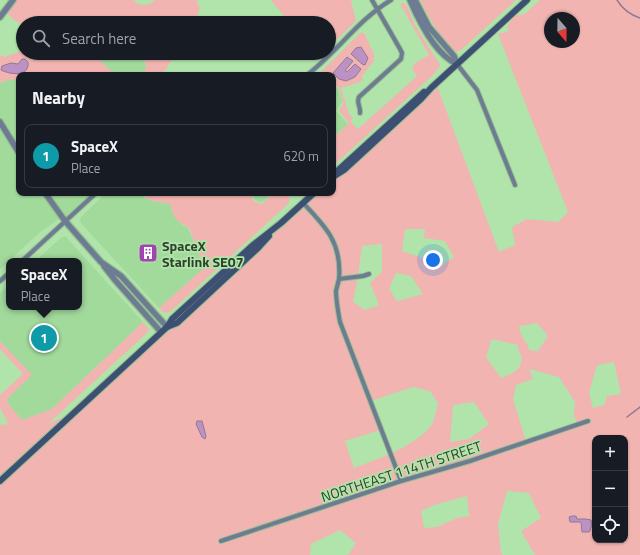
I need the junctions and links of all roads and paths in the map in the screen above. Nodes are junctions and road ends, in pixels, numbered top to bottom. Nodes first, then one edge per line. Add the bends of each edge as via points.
1 (13, 0) edge
2 (372, 0) edge
3 (391, 0) edge
4 (410, 0) edge
5 (415, 0) edge
6 (527, 0) edge
7 (377, 9) junction
8 (0, 17) edge
9 (336, 48) edge
10 (323, 60) edge
11 (457, 64) junction
12 (310, 72) edge
13 (360, 113) dead end
14 (0, 122) edge
15 (16, 148) edge
16 (336, 173) edge
17 (515, 185) dead end
18 (47, 196) edge
19 (93, 196) edge
20 (311, 196) edge
21 (303, 203) junction
22 (65, 221) junction
23 (25, 258) edge
24 (102, 262) junction
25 (369, 274) dead end
26 (339, 279) junction
27 (167, 327) junction
28 (161, 332) junction
29 (588, 421) dead end
30 (0, 481) edge
31 (401, 481) junction
32 (221, 541) dead end

1 - 8 street
2 - 7 street
3 - 7 street
4 - 11 street via 438,49 449,61
5 - 11 street via 430,28 454,56
6 - 11 main road
7 - 9 street
7 - 13 street via 402,56 358,97
10 - 12 street
11 - 16 main road
11 - 17 street via 477,90
14 - 15 street
18 - 22 street
19 - 22 street
20 - 21 main road
21 - 26 street via 332,237 338,254
21 - 27 main road via 172,319
22 - 23 street
22 - 24 street
24 - 27 street via 121,276
24 - 28 street
25 - 26 street
26 - 31 street via 336,300 340,322
27 - 28 main road
28 - 30 main road
29 - 31 street, NORTHEAST 114TH STREET via 470,461
31 - 32 street, NORTHEAST 114TH STREET

